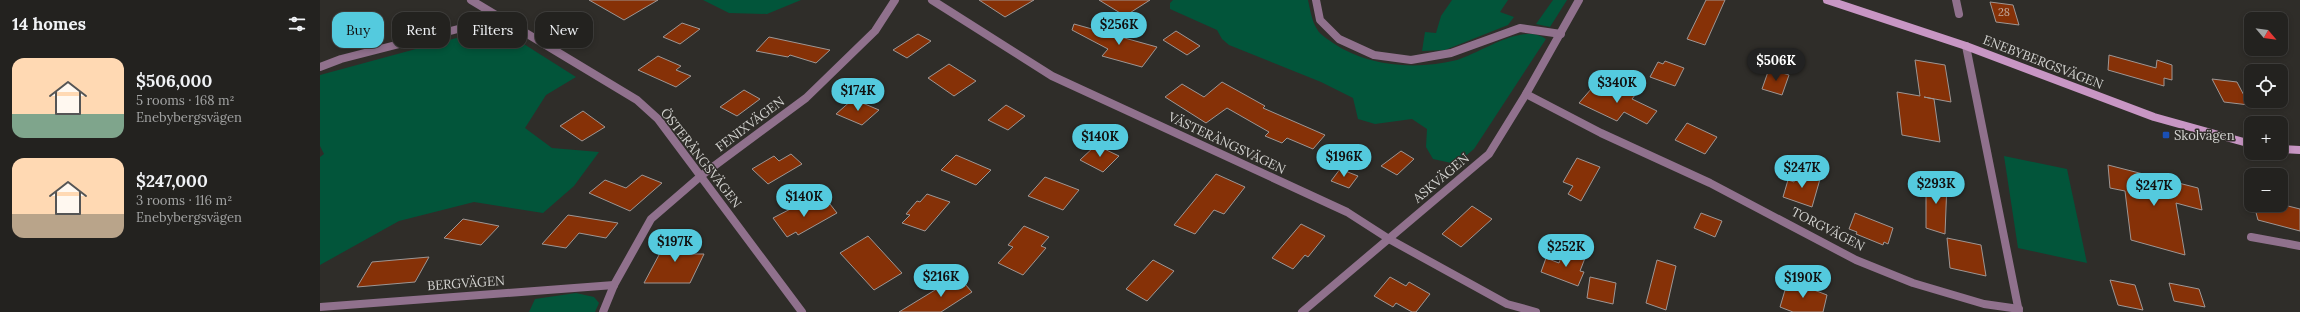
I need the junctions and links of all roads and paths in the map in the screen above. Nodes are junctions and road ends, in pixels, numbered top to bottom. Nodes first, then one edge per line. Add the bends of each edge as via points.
1 (471, 0) edge
2 (894, 0) edge
3 (932, 0) edge
4 (1316, 0) edge
5 (1579, 0) edge
6 (1827, 0) edge
7 (1956, 0) edge
8 (491, 12) edge
9 (1959, 14) dead end
10 (458, 29) edge
11 (527, 34) edge
12 (1561, 34) junction
13 (1966, 46) junction
14 (320, 67) edge
15 (1526, 94) junction
16 (2244, 142) edge
17 (2288, 149) edge
18 (2300, 150) edge
19 (702, 176) junction
20 (2251, 237) dead end
21 (1389, 239) junction
22 (2300, 246) edge
23 (614, 285) junction
24 (320, 307) edge
25 (2019, 311) edge
26 (604, 312) edge
27 (802, 312) edge
28 (1302, 312) edge
29 (1536, 312) edge

1 - 8 street, ÖSTERÄNGSVÄGEN
2 - 19 street, FENIXVÄGEN via 875,31 806,98
3 - 21 street, VÄSTERÄNGSVÄGEN via 1052,76 1347,212
4 - 12 street via 1320,20 1339,39 1374,55 1411,60 1451,53 1520,28
5 - 12 street, ASKVÄGEN
6 - 13 main road, ENEBYBERGSVÄGEN
7 - 9 street
10 - 14 street via 341,59
11 - 19 street, ÖSTERÄNGSVÄGEN via 636,100 658,119
12 - 15 street, ASKVÄGEN
13 - 16 main road, ENEBYBERGSVÄGEN via 2154,117
13 - 25 street
15 - 21 street, ASKVÄGEN via 1489,154
15 - 25 street, TORGVÄGEN via 1601,133 1710,183 1856,260 1913,283 1984,304
17 - 18 main road
19 - 23 street, FENIXVÄGEN via 651,219
19 - 27 street, ÖSTERÄNGSVÄGEN
20 - 22 street
21 - 28 street, ASKVÄGEN
21 - 29 street, VÄSTERÄNGSVÄGEN via 1507,304
23 - 24 street, BERGVÄGEN
23 - 26 street, FENIXVÄGEN

